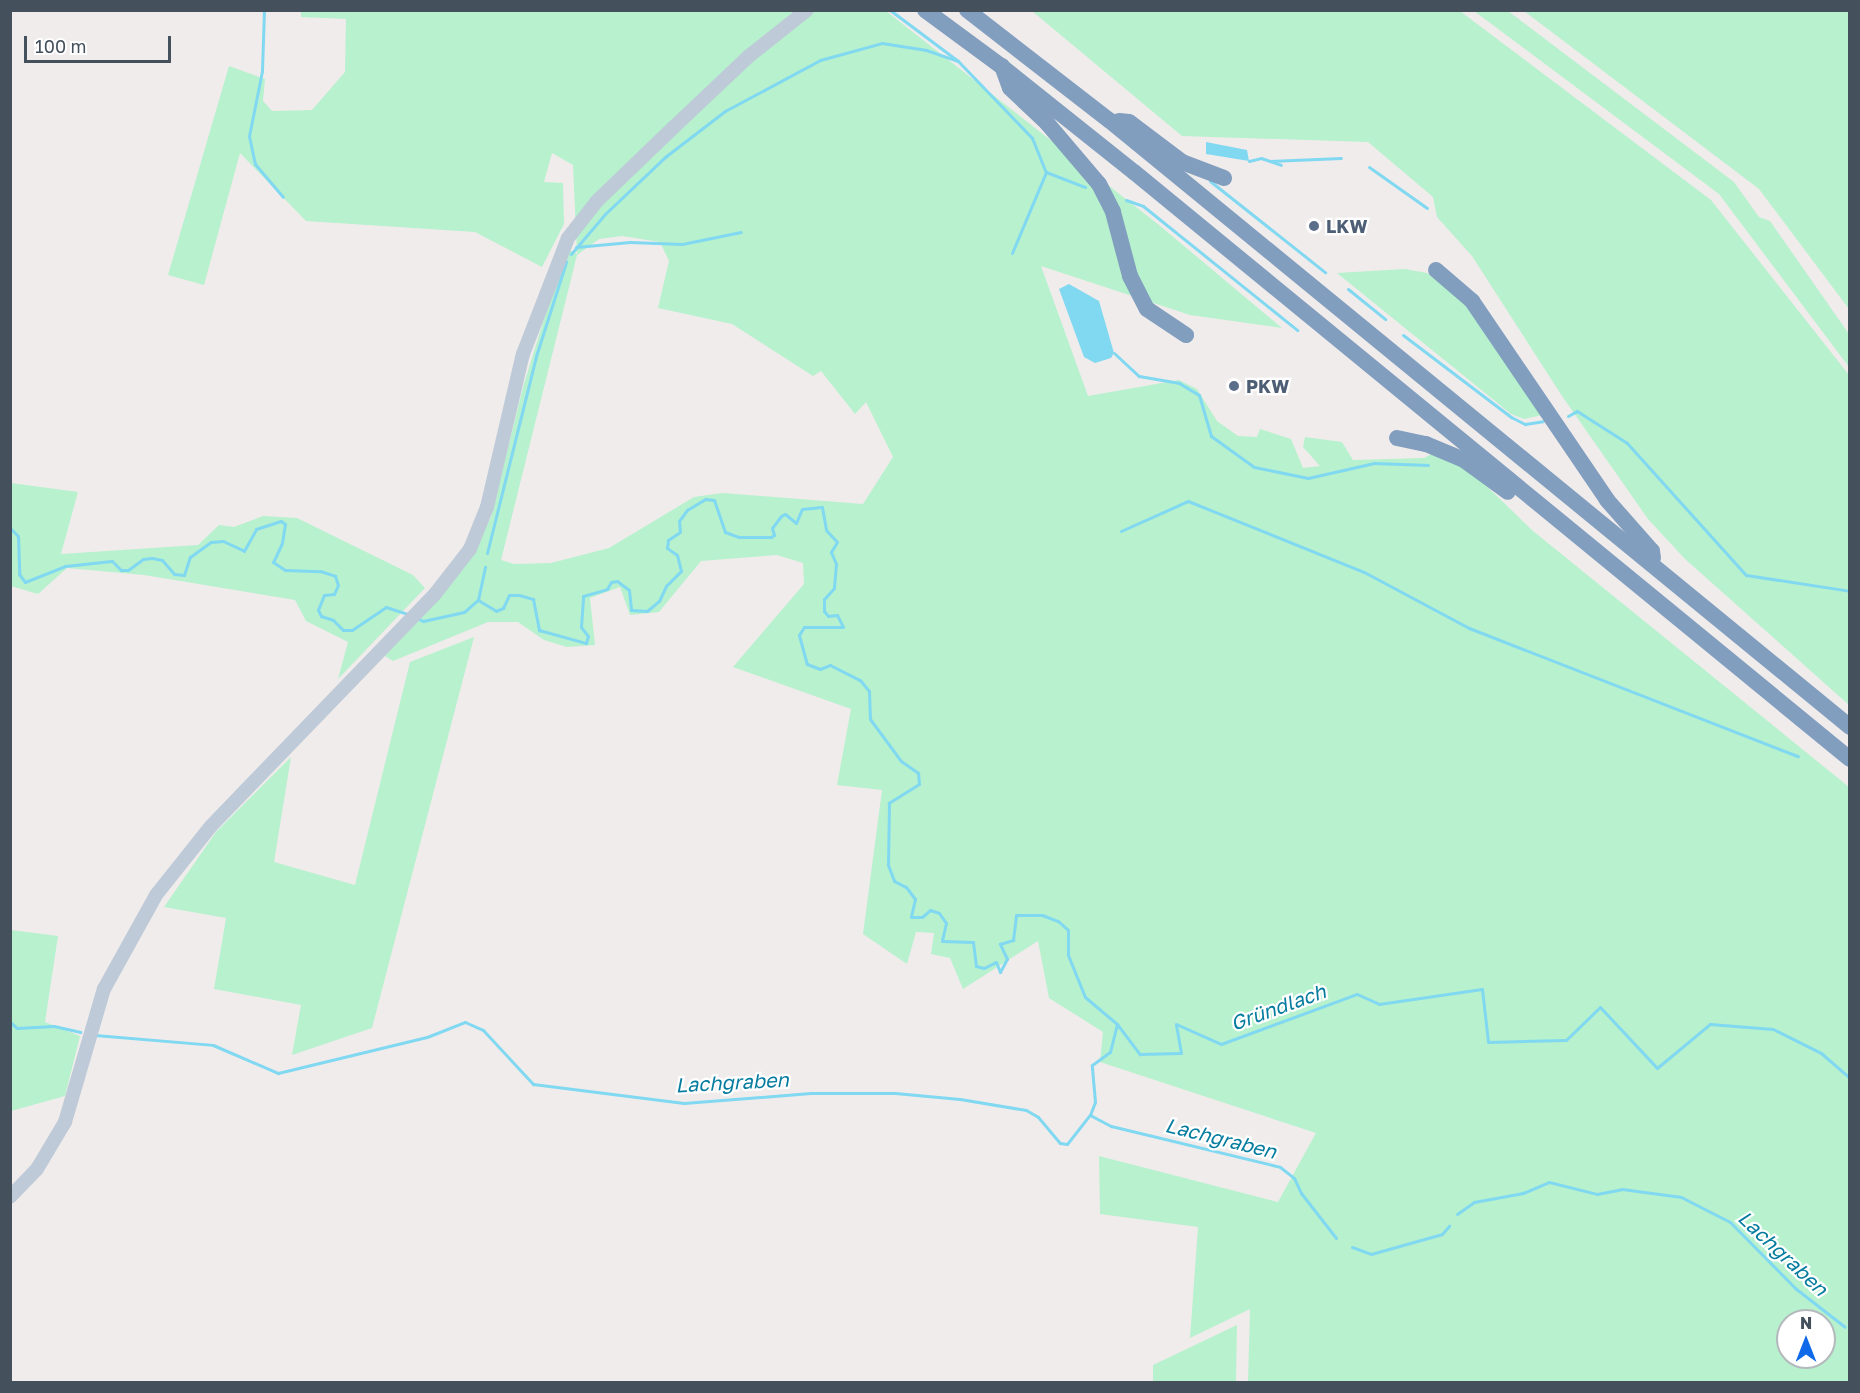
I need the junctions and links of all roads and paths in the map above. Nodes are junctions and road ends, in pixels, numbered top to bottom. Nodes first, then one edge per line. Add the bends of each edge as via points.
1 (807, 10) edge
2 (925, 10) edge
3 (967, 10) edge
4 (1001, 66) junction
5 (1109, 120) junction
6 (1224, 178) dead end
7 (1436, 270) dead end
8 (1186, 335) dead end
9 (1397, 438) dead end
10 (1529, 496) junction
11 (1654, 565) junction
12 (1850, 727) edge
13 (1850, 759) edge
14 (10, 1197) edge

1 - 14 street via 749,56 597,201 568,238 523,354 479,532 454,572 224,812 156,896 104,989 65,1122 37,1169
2 - 4 highway
3 - 5 highway
4 - 8 highway via 1010,88 1047,123 1099,184 1113,212 1130,276 1147,309
4 - 10 highway
5 - 6 highway via 1129,122 1182,162
5 - 11 highway
7 - 11 highway via 1472,301 1607,500 1652,551
9 - 10 highway via 1441,449 1464,460 1508,492
10 - 13 highway
11 - 12 highway

